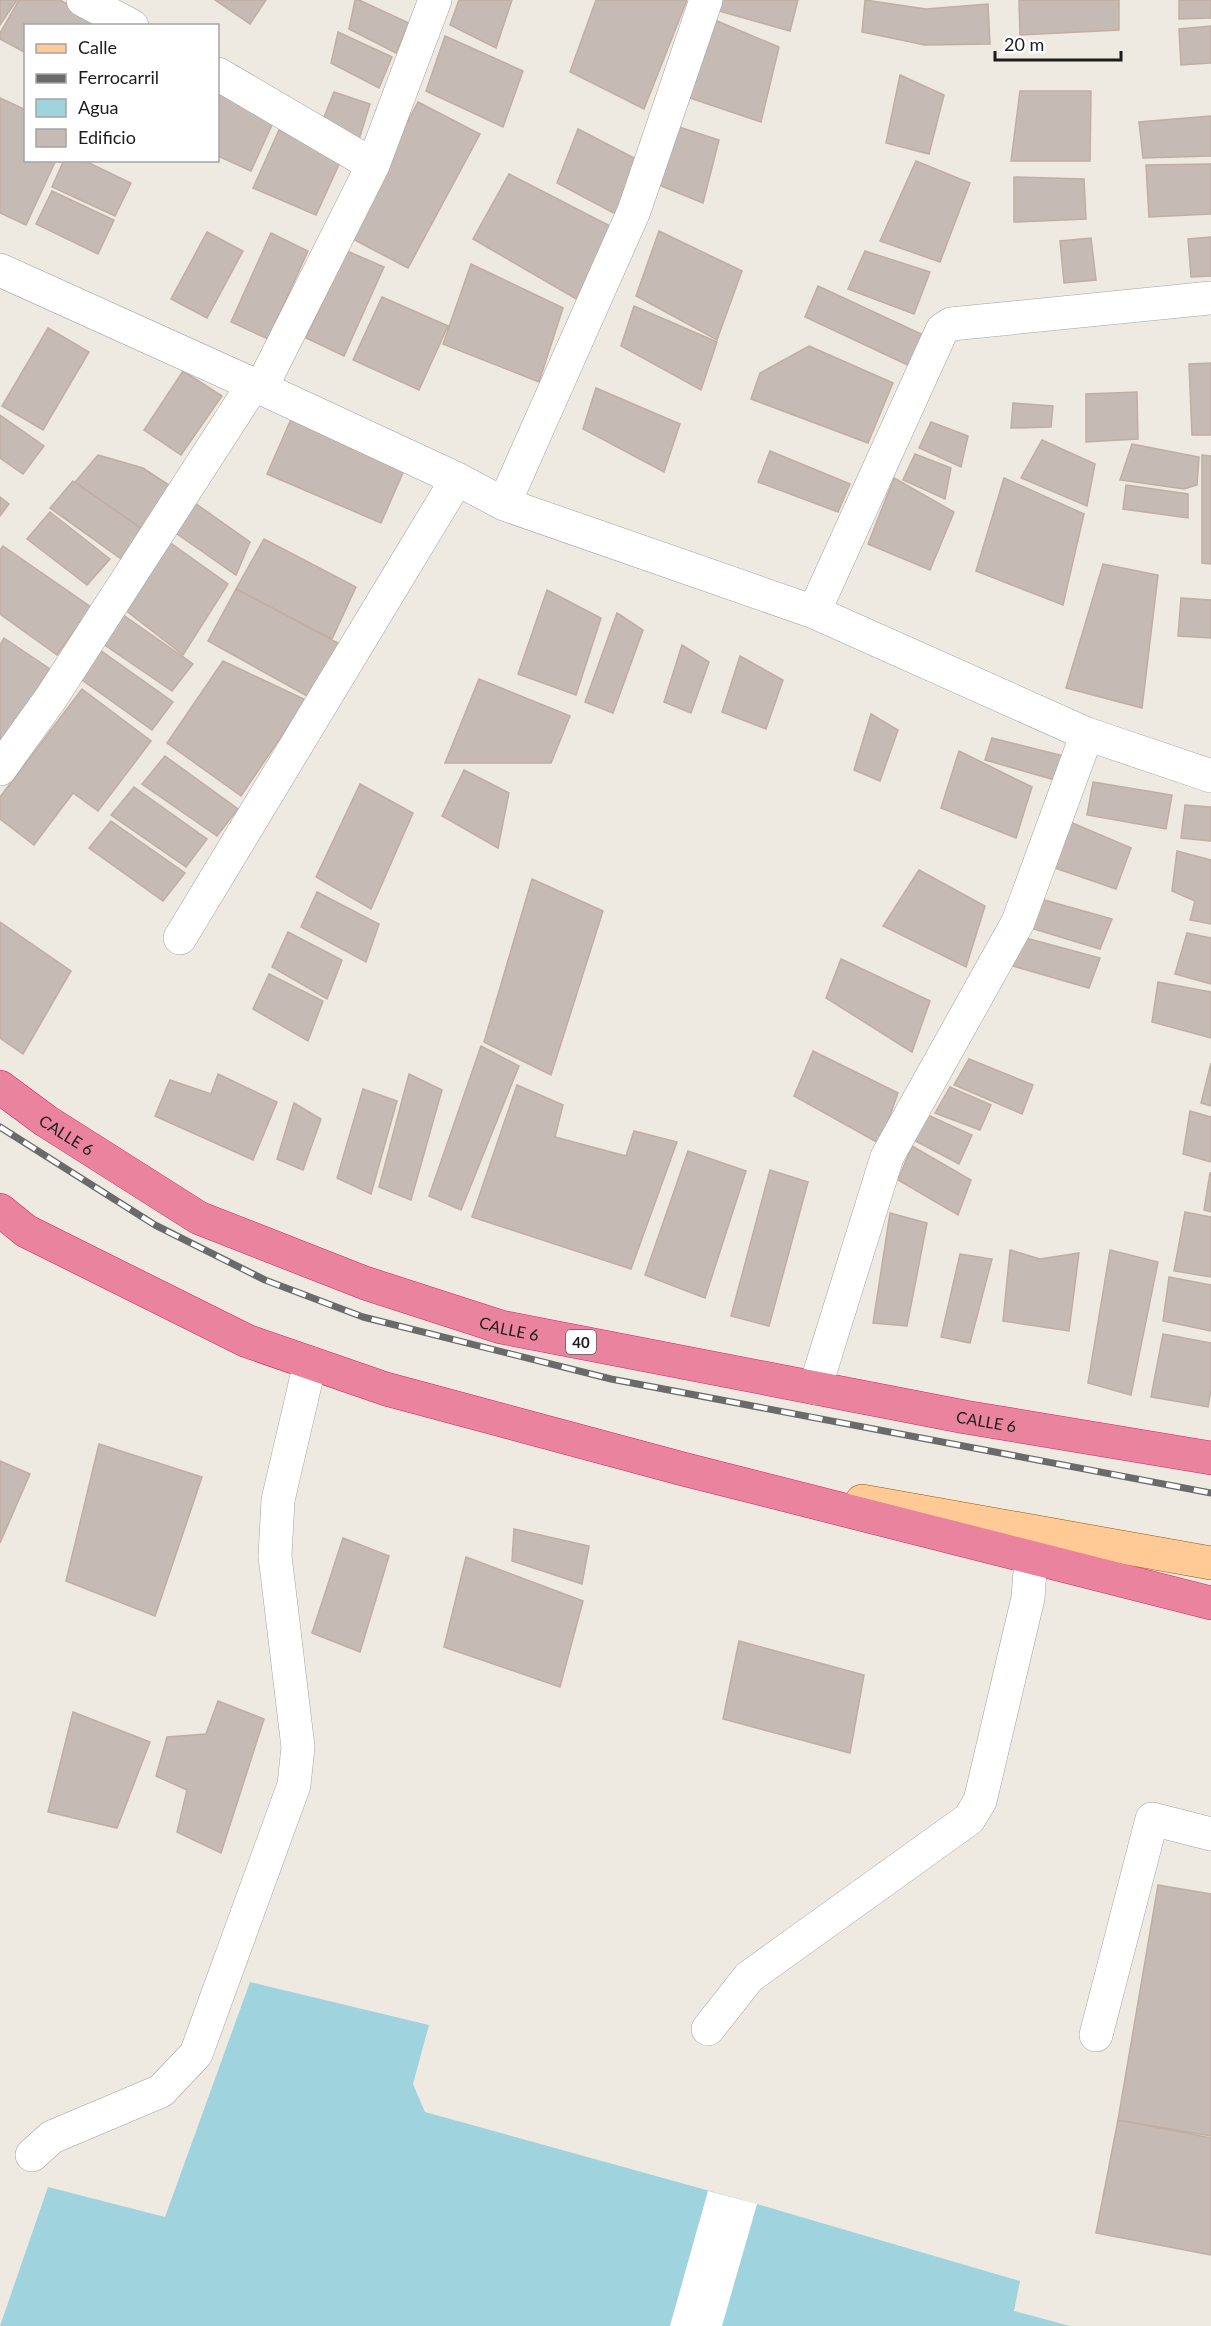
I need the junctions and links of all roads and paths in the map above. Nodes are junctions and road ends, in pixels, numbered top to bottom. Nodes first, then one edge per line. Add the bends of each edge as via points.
1 (84, 0) edge
2 (435, 0) edge
3 (706, 0) edge
4 (128, 24) edge
5 (219, 75) edge
6 (373, 165) junction
7 (0, 270) edge
8 (1211, 298) edge
9 (257, 386) junction
10 (457, 479) junction
11 (504, 504) junction
12 (814, 612) junction
13 (1087, 734) junction
14 (0, 769) edge
15 (1211, 776) edge
16 (180, 938) dead end
17 (0, 1087) edge
18 (0, 1210) edge
19 (310, 1363) junction
20 (815, 1388) junction
21 (1211, 1458) edge
22 (683, 1469) junction
23 (1031, 1558) junction
24 (1211, 1563) edge
25 (1211, 1604) edge
26 (1211, 1834) edge
27 (708, 2030) dead end
28 (1096, 2035) dead end
29 (32, 2155) dead end

1 - 4 street
2 - 6 street
3 - 11 street via 634,211
5 - 6 street
6 - 9 street
7 - 9 street
8 - 12 street via 951,324 942,330
9 - 10 street
9 - 14 street
10 - 11 street
10 - 16 street
11 - 12 street
12 - 13 street
13 - 15 street
13 - 20 street via 1017,922 887,1158
17 - 20 highway, CALLE 6 / 40 via 46,1121 200,1218 365,1283 501,1327
18 - 19 highway via 26,1231 247,1341
19 - 22 highway via 386,1389
19 - 29 street via 278,1500 275,1556 298,1747 294,1785 196,2054 161,2091 52,2137
20 - 21 highway, CALLE 6 / 40
22 - 23 highway
22 - 24 main road
23 - 25 highway
23 - 27 street via 1028,1598 980,1801 969,1819 749,1977
26 - 28 street via 1152,1819

